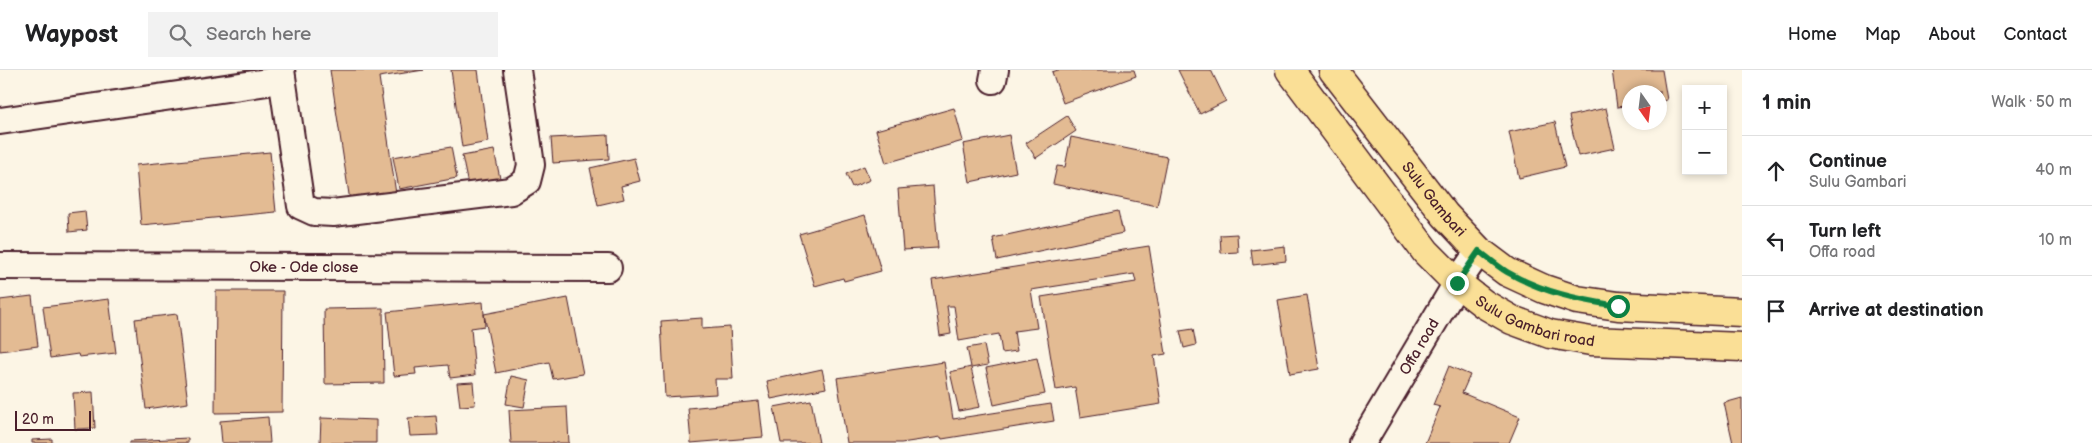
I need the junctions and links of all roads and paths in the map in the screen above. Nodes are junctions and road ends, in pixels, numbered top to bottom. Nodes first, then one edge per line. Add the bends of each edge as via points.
1 (517, 70) edge
2 (1290, 70) edge
3 (1332, 70) edge
4 (281, 75) edge
5 (0, 121) edge
6 (1479, 251) junction
7 (0, 266) edge
8 (608, 268) dead end
9 (1457, 283) junction
10 (1742, 312) edge
11 (1742, 347) edge
12 (1362, 443) edge

1 - 4 street via 531,165 527,181 511,191 333,212 314,212 301,206
2 - 9 main road, Sulu Gambari road via 1426,252
3 - 6 main road, Sulu Gambari via 1445,215
4 - 5 street
6 - 9 street, Offa road
6 - 10 main road, Sulu Gambari via 1507,272 1577,300 1618,306
7 - 8 street, Oke - Ode close
9 - 11 main road, Sulu Gambari road via 1512,320 1550,334 1591,341
9 - 12 street, Offa road

